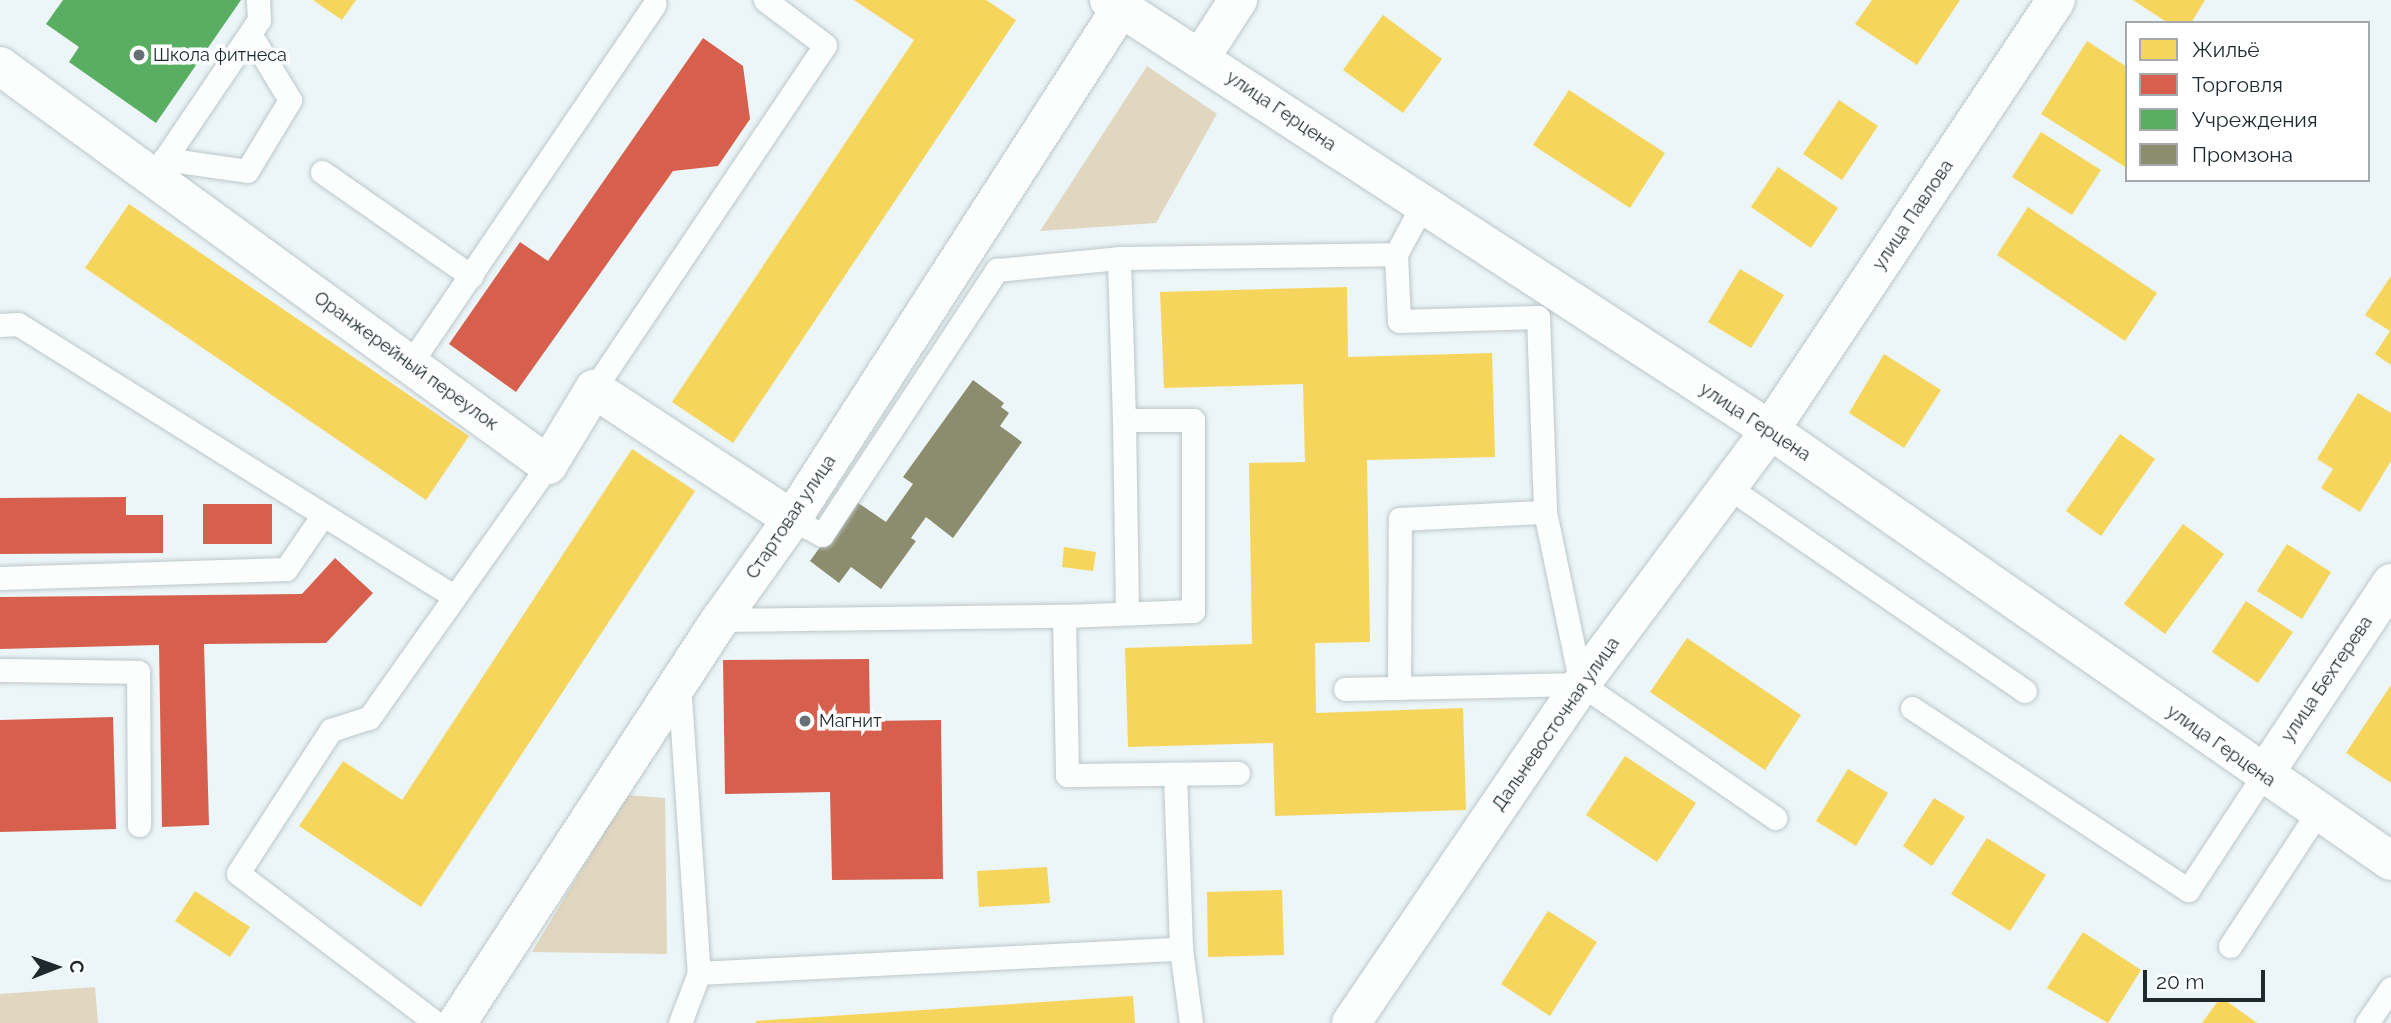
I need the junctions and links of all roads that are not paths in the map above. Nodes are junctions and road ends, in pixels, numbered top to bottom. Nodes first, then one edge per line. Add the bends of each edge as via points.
1 (258, 0) edge
2 (765, 0) edge
3 (1238, 0) edge
4 (2056, 0) edge
5 (655, 4) dead end
6 (1115, 4) edge
7 (250, 34) junction
8 (1201, 57) junction
9 (0, 66) edge
10 (158, 168) junction
11 (322, 172) dead end
12 (1422, 206) junction
13 (1396, 254) junction
14 (1119, 258) junction
15 (471, 276) junction
16 (1545, 305) junction
17 (0, 325) edge
18 (410, 364) junction
19 (594, 389) junction
20 (1124, 420) junction
21 (1770, 430) junction
22 (548, 465) junction
23 (1728, 487) junction
24 (1545, 512) junction
25 (323, 515) junction
26 (792, 519) junction
27 (0, 578) edge
28 (2391, 583) edge
29 (455, 597) junction
30 (1127, 613) junction
31 (1064, 616) junction
32 (720, 620) junction
33 (0, 670) edge
34 (679, 683) junction
35 (1581, 684) junction
36 (1399, 688) junction
37 (1345, 689) dead end
38 (2025, 691) dead end
39 (1912, 708) dead end
40 (1238, 773) dead end
41 (1175, 775) junction
42 (2263, 776) junction
43 (2318, 812) junction
44 (1775, 818) dead end
45 (139, 825) dead end
46 (2391, 861) edge
47 (2230, 946) dead end
48 (1181, 949) junction
49 (699, 973) junction
50 (2391, 988) edge
51 (436, 1023) edge
52 (457, 1023) edge
53 (680, 1023) edge
54 (1191, 1023) edge
55 (1352, 1023) edge
56 (2367, 1023) edge

1 - 7 lane via 259,20
2 - 19 lane via 825,45
3 - 8 street
4 - 21 street, улица Павлова
5 - 15 lane
6 - 8 street, улица Герцена
6 - 26 street, Стартовая улица
7 - 10 lane
7 - 10 lane via 290,100 247,171
8 - 12 street, улица Герцена
9 - 10 street, Оранжерейный переулок
10 - 18 street, Оранжерейный переулок
11 - 15 lane
12 - 13 lane
12 - 16 street, улица Герцена
13 - 14 lane
13 - 16 lane via 1399,321
14 - 20 lane
14 - 26 lane via 997,270 822,535
15 - 18 lane
16 - 21 street, улица Герцена
16 - 24 lane
17 - 25 lane via 18,324
18 - 22 street, Оранжерейный переулок
19 - 22 street
19 - 26 street
20 - 30 lane
20 - 30 lane via 1193,420 1193,611
21 - 23 street, Дальневосточная улица
21 - 42 street, улица Герцена
22 - 29 lane
23 - 35 street, Дальневосточная улица
23 - 38 lane
24 - 35 lane
24 - 36 lane via 1400,519
25 - 27 lane via 286,569
25 - 29 lane
26 - 32 street, Стартовая улица
28 - 42 street, улица Бехтерева
29 - 51 lane via 369,718 331,730 238,873
30 - 31 lane
31 - 32 lane
31 - 41 lane via 1067,775
32 - 34 street, Стартовая улица
33 - 45 lane via 138,672
34 - 49 lane
34 - 52 street, Стартовая улица
35 - 36 lane
35 - 44 lane
35 - 55 street, Дальневосточная улица
36 - 37 lane
39 - 42 lane via 2188,890
40 - 41 lane
41 - 48 lane
42 - 43 street, улица Герцена
43 - 46 street, улица Герцена
43 - 47 lane
48 - 49 lane
48 - 54 lane
49 - 53 lane
50 - 56 lane

